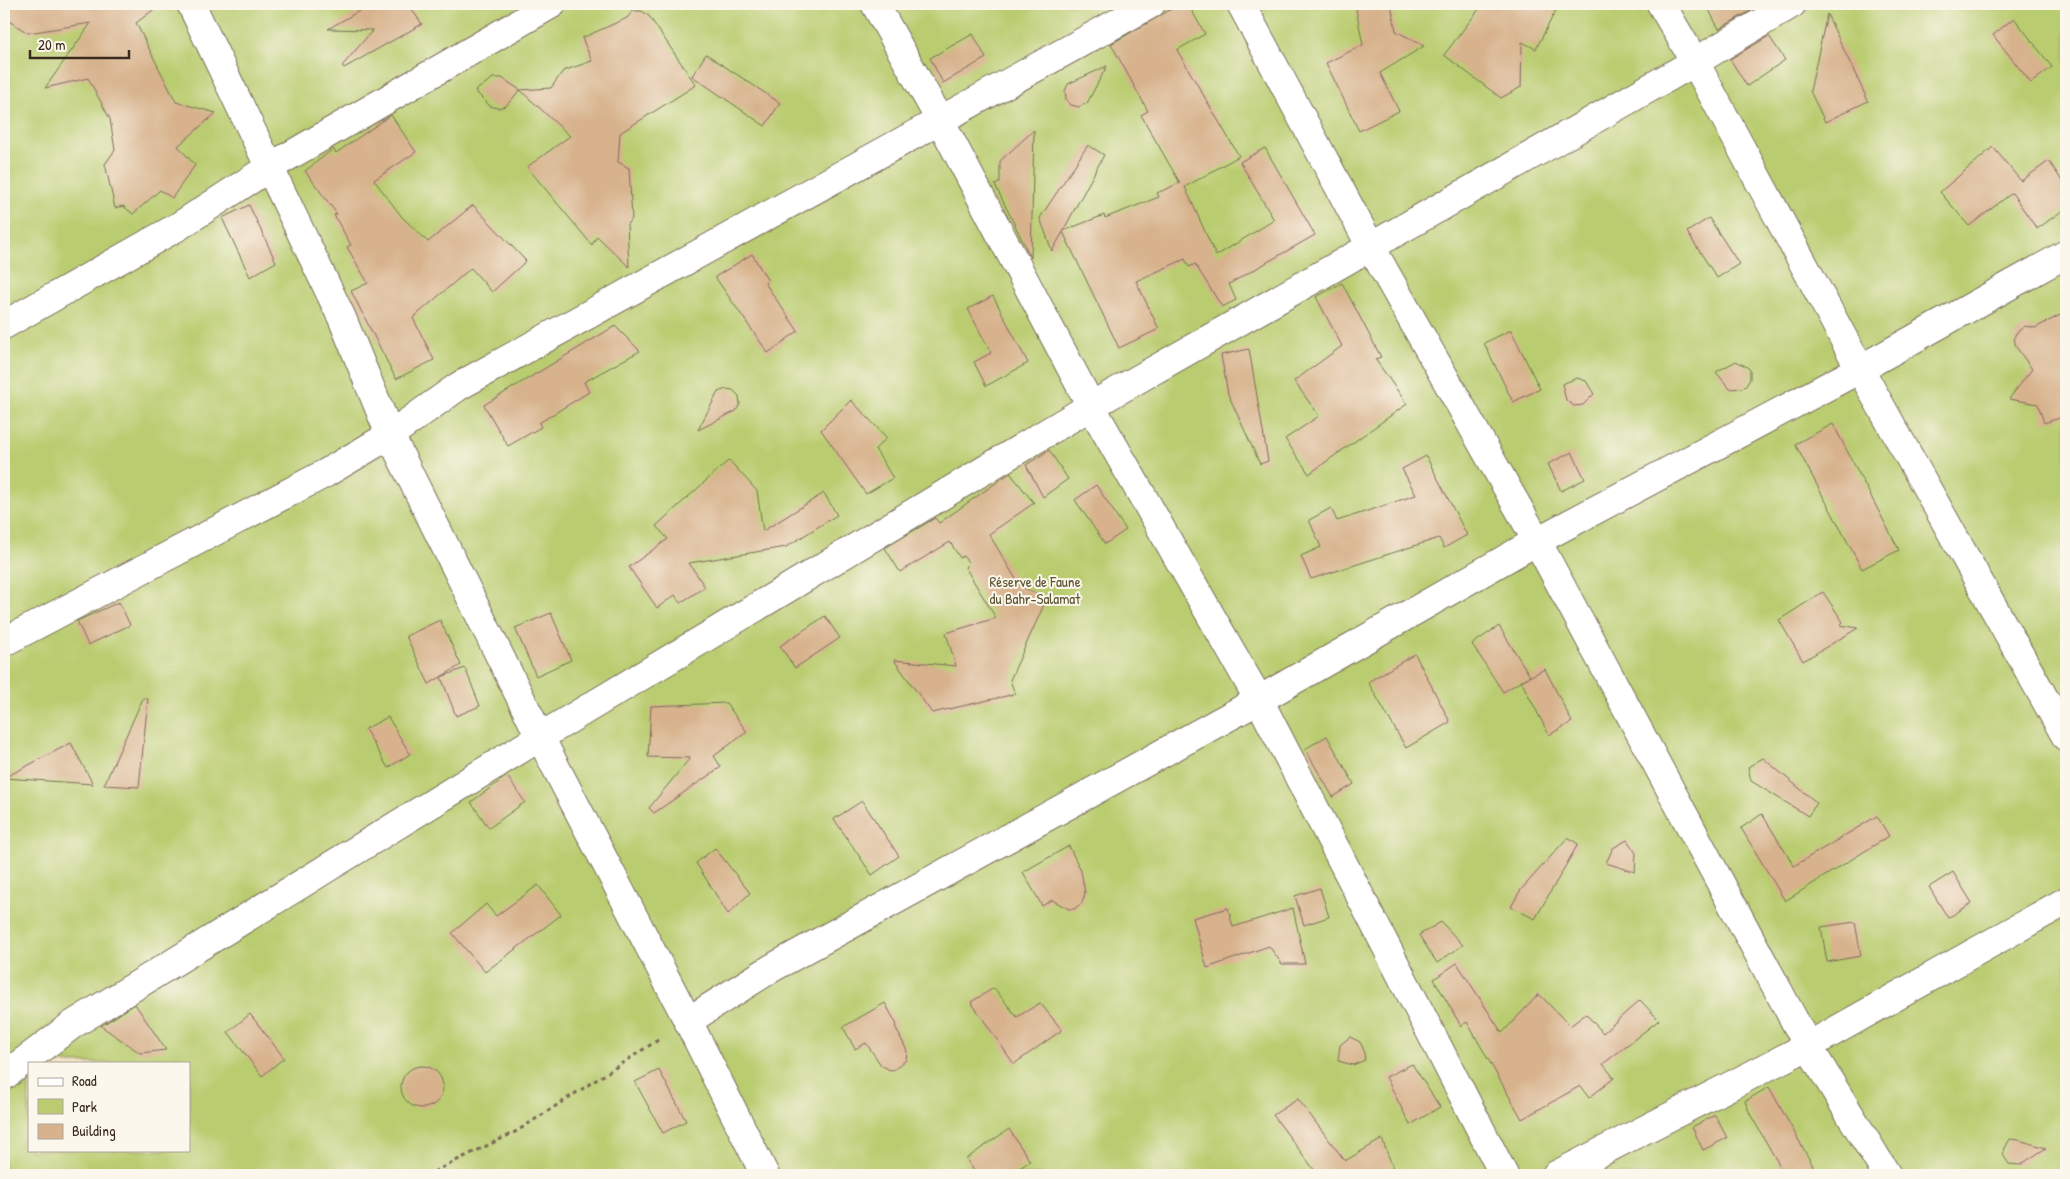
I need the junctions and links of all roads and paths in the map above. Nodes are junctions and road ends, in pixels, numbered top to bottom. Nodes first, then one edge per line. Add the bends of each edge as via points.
1 (191, 4) edge
2 (552, 4) edge
3 (875, 4) edge
4 (1151, 4) edge
5 (1241, 4) edge
6 (1661, 4) edge
7 (1792, 4) edge
8 (1695, 62) junction
9 (940, 120) junction
10 (270, 166) junction
11 (1370, 247) junction
12 (2066, 254) edge
13 (4, 325) edge
14 (1860, 369) junction
15 (1091, 406) junction
16 (390, 435) junction
17 (1537, 541) junction
18 (4, 642) edge
19 (1259, 700) junction
20 (540, 737) junction
21 (2066, 737) edge
22 (2066, 901) edge
23 (688, 1021) junction
24 (1808, 1046) junction
25 (4, 1076) edge
26 (427, 1175) edge
27 (765, 1175) edge
28 (1504, 1175) edge
29 (1556, 1175) edge
30 (1887, 1175) edge

1 - 10 street
2 - 10 street
3 - 9 street
4 - 9 street
5 - 11 street
6 - 8 street
7 - 8 street
8 - 11 street
8 - 14 street
9 - 15 street
9 - 16 street via 459,386
10 - 13 street via 179,226
10 - 16 street via 342,318
11 - 15 street
11 - 17 street
12 - 14 street
14 - 17 street
14 - 21 street
15 - 19 street
15 - 20 street
16 - 18 street via 326,473
16 - 20 street
17 - 19 street
17 - 24 street
19 - 23 street via 781,964
19 - 28 street
20 - 23 street
20 - 25 street via 72,1025
22 - 24 street
23 - 26 path via 518,1131
23 - 27 street
24 - 29 street
24 - 30 street

